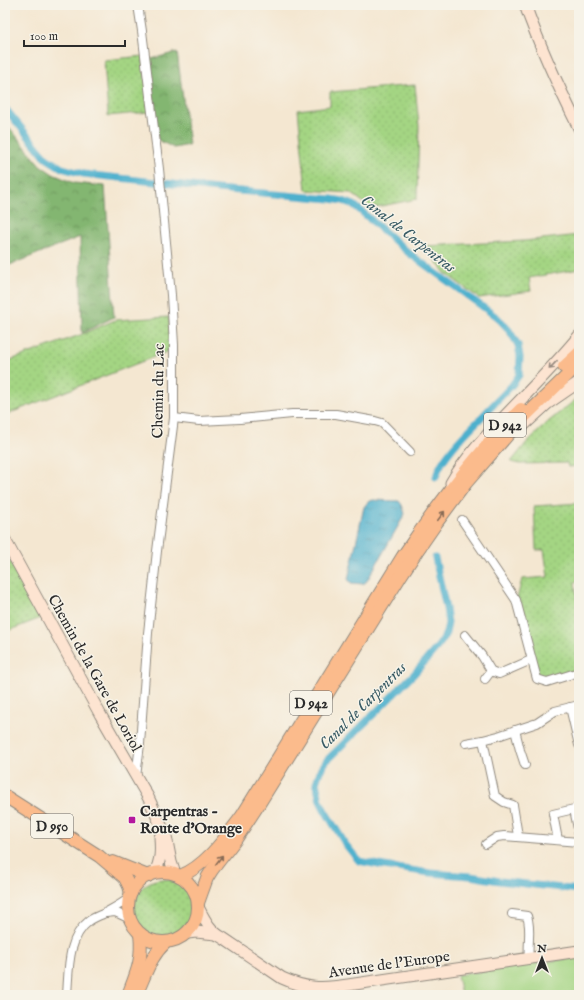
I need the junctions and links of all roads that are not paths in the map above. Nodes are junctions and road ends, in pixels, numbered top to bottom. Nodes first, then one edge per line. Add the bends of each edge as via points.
1 (138, 5) edge
2 (525, 5) edge
3 (579, 128) edge
4 (579, 336) edge
5 (579, 353) edge
6 (579, 364) edge
7 (579, 382) edge
8 (174, 418) junction
9 (410, 452) dead end
10 (488, 457) junction
11 (439, 504) junction
12 (462, 520) dead end
13 (5, 540) edge
14 (465, 635) dead end
15 (532, 660) junction
16 (491, 671) junction
17 (579, 672) edge
18 (485, 679) dead end
19 (579, 705) edge
20 (570, 707) junction
21 (515, 730) junction
22 (483, 740) junction
23 (466, 743) dead end
24 (579, 745) edge
25 (525, 766) dead end
26 (136, 777) junction
27 (5, 796) edge
28 (576, 809) edge
29 (159, 821) junction
30 (579, 834) edge
31 (518, 836) junction
32 (558, 840) junction
33 (579, 842) edge
34 (486, 844) dead end
35 (99, 856) junction
36 (151, 874) junction
37 (178, 875) junction
38 (130, 895) junction
39 (200, 902) junction
40 (105, 913) junction
41 (512, 914) dead end
42 (130, 919) junction
43 (188, 933) junction
44 (140, 934) junction
45 (216, 934) junction
46 (165, 943) junction
47 (579, 952) edge
48 (529, 959) junction
49 (306, 990) edge
50 (66, 995) edge
51 (128, 995) edge
52 (136, 995) edge

1 - 8 street, Chemin du Lac via 150,91 171,295
2 - 3 main road via 542,49
4 -> 11 main road via 484,438 459,469
5 - 11 main road, D 942 via 506,424
6 - 10 main road
7 - 10 main road via 547,404
8 - 9 street via 199,421 292,414 336,414 382,424
8 - 26 street, Chemin du Lac via 148,633
39 -> 10 main road via 207,878 257,807 419,548
11 - 37 main road, D 942 via 403,556 242,816 209,856 191,871
12 - 15 street via 516,600
13 - 26 main road, Chemin de la Gare de Loriol
14 - 16 street
15 - 16 street via 499,674
15 - 17 street via 537,679 547,682
16 - 18 street
19 - 20 street
20 - 21 street via 555,711 537,723
20 - 24 street
21 - 22 street
21 - 25 street
22 - 23 street
22 - 31 street via 494,796 513,805
26 - 29 main road, Chemin de la Gare de Loriol
27 - 35 main road, D 950
28 - 30 street
28 - 32 street via 553,814
29 - 36 main road, Chemin de la Gare de Loriol via 161,855
29 - 37 main road, Chemin de la Gare de Loriol via 164,829 171,862
31 - 32 street
31 - 34 street via 497,837
32 - 33 street
35 - 36 main road, D 950
35 - 38 main road, D 950 via 125,878
36 - 37 main road, D 950 via 169,872
36 - 38 main road via 141,880
37 - 39 main road via 194,890
38 - 40 street via 123,903
38 - 42 main road, D 950
39 - 43 main road via 197,918
39 - 45 main road, Avenue de l'Europe via 206,922
40 - 42 street via 115,912
40 - 50 street via 89,921 76,936 70,957
41 - 48 street via 527,916 530,923
42 - 44 main road
43 - 45 main road, Avenue de l'Europe
43 - 46 main road via 177,940
44 - 46 main road via 152,941
44 - 51 main road via 141,957
45 - 49 main road, Avenue de l'Europe via 282,978
46 - 52 main road via 148,965
47 - 48 main road, Avenue de l'Europe
48 - 49 main road, Avenue de l'Europe

